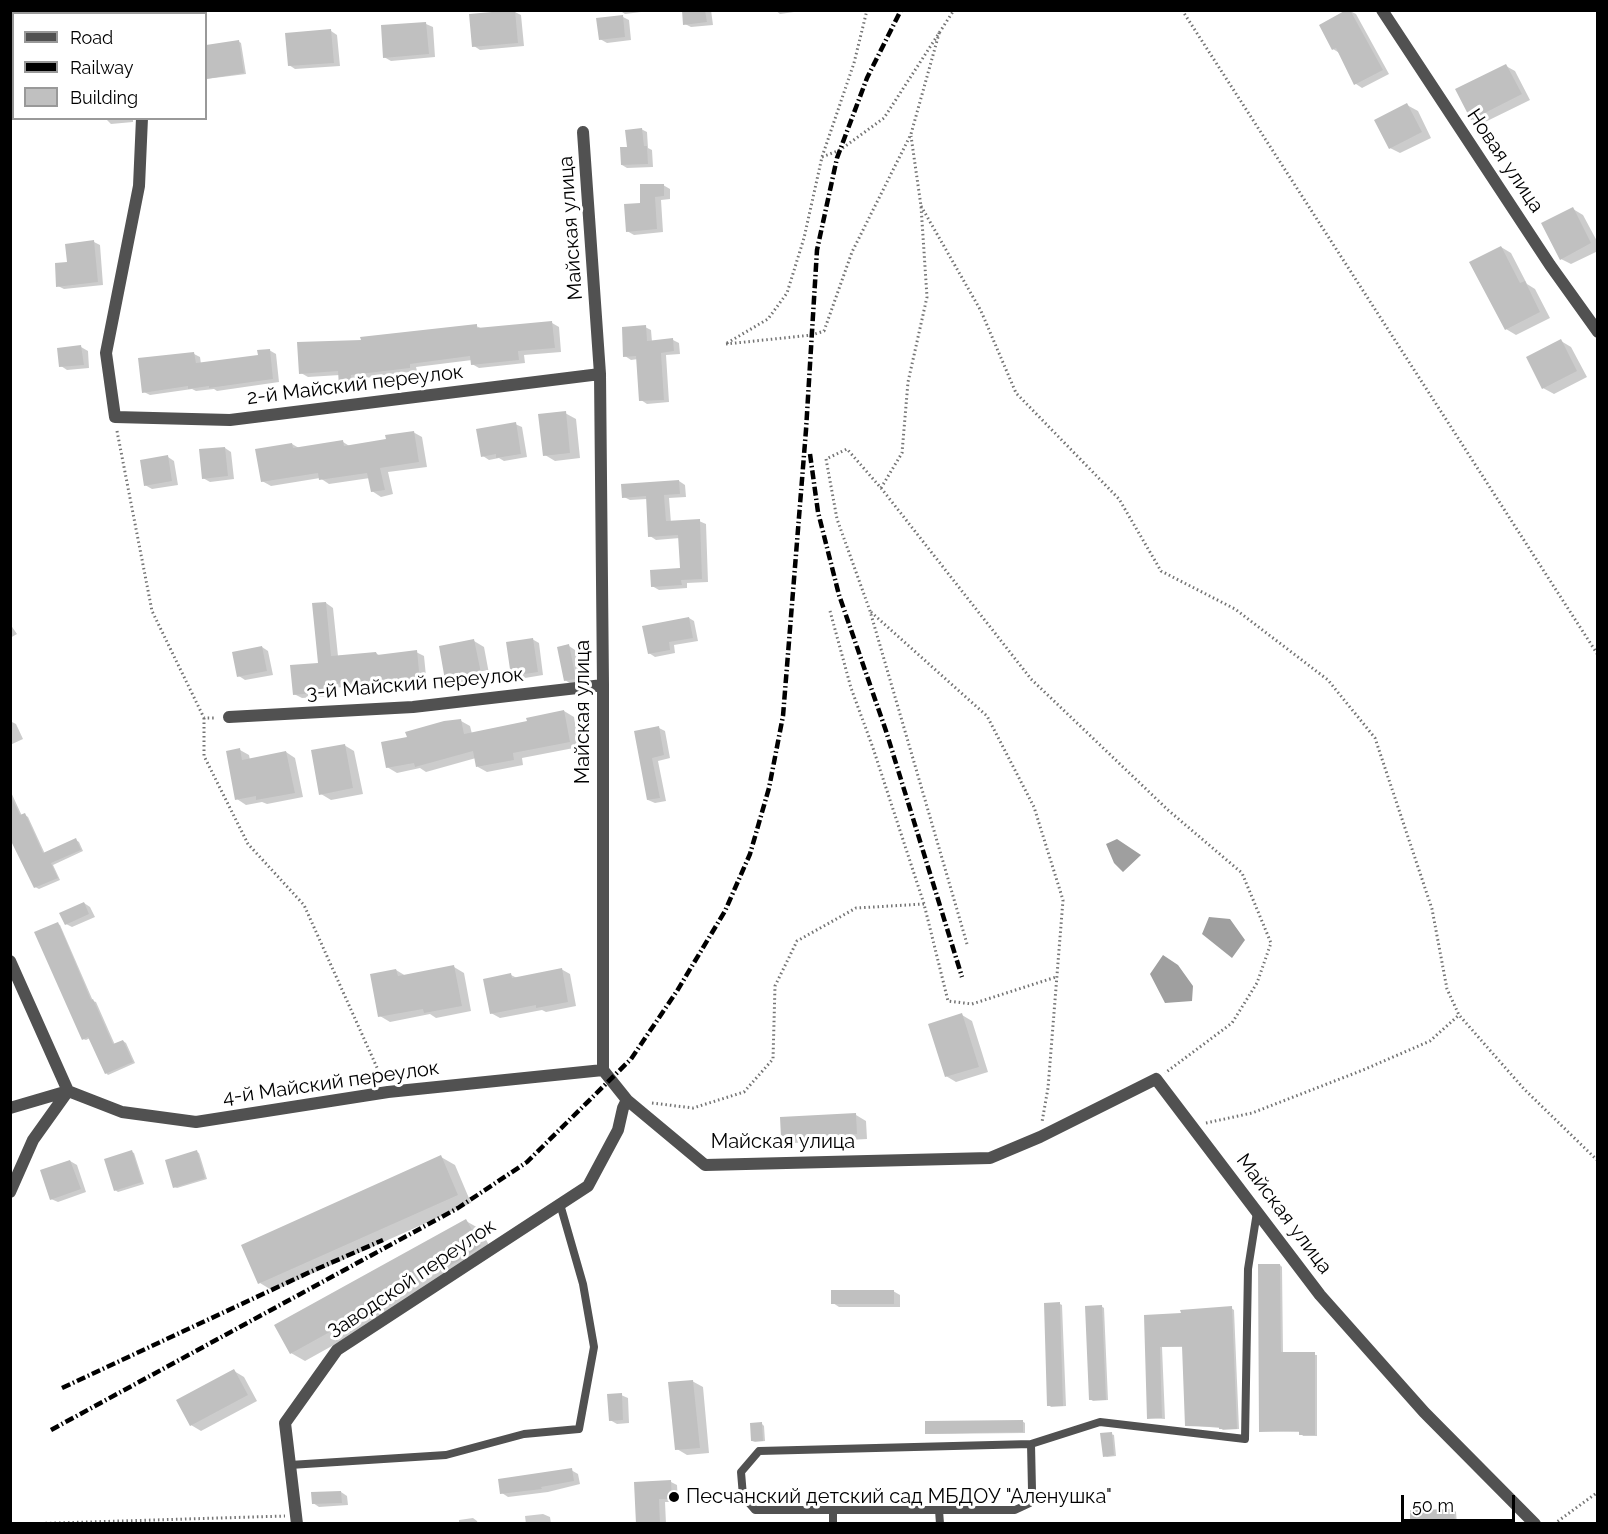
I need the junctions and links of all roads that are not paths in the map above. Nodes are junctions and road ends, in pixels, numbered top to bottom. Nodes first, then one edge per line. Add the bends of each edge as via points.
1 (1382, 10) edge
2 (142, 120) edge
3 (583, 132) dead end
4 (1598, 332) edge
5 (600, 374) junction
6 (603, 685) junction
7 (229, 717) road end
8 (10, 961) edge
9 (603, 1070) junction
10 (68, 1091) junction
11 (627, 1100) junction
12 (10, 1107) edge
13 (10, 1192) edge
14 (560, 1204) junction
15 (1257, 1212) junction
16 (1031, 1443) junction
17 (290, 1465) junction
18 (833, 1510) junction
19 (939, 1510) junction
20 (296, 1520) edge
21 (833, 1524) edge
22 (940, 1524) edge
23 (1535, 1524) edge

1 - 4 street, Новая улица
2 - 5 street, 2-й Майский переулок via 140,186 106,353 115,417 230,420
3 - 5 street, Майская улица
5 - 6 street, Майская улица
6 - 7 street, 3-й Майский переулок via 414,707
6 - 9 street, Майская улица
8 - 10 street
9 - 10 street, 4-й Майский переулок via 388,1092 196,1122 122,1112
9 - 11 street, Майская улица
10 - 12 street
10 - 13 street via 33,1140
11 - 14 street, Заводской переулок via 618,1130 588,1186
11 - 15 street, Майская улица via 705,1165 990,1158 1156,1079
14 - 17 street, Заводской переулок via 337,1350 285,1423
14 - 17 lane via 583,1284 594,1347 579,1429 524,1434 446,1455
15 - 16 lane via 1248,1269 1245,1439 1100,1422
15 - 23 street, Майская улица via 1320,1294 1417,1404
16 - 18 lane via 759,1452 741,1472 743,1496 755,1509
16 - 19 lane via 1030,1503 1015,1510
17 - 20 street, Заводской переулок
18 - 19 lane
18 - 21 lane
19 - 22 lane

